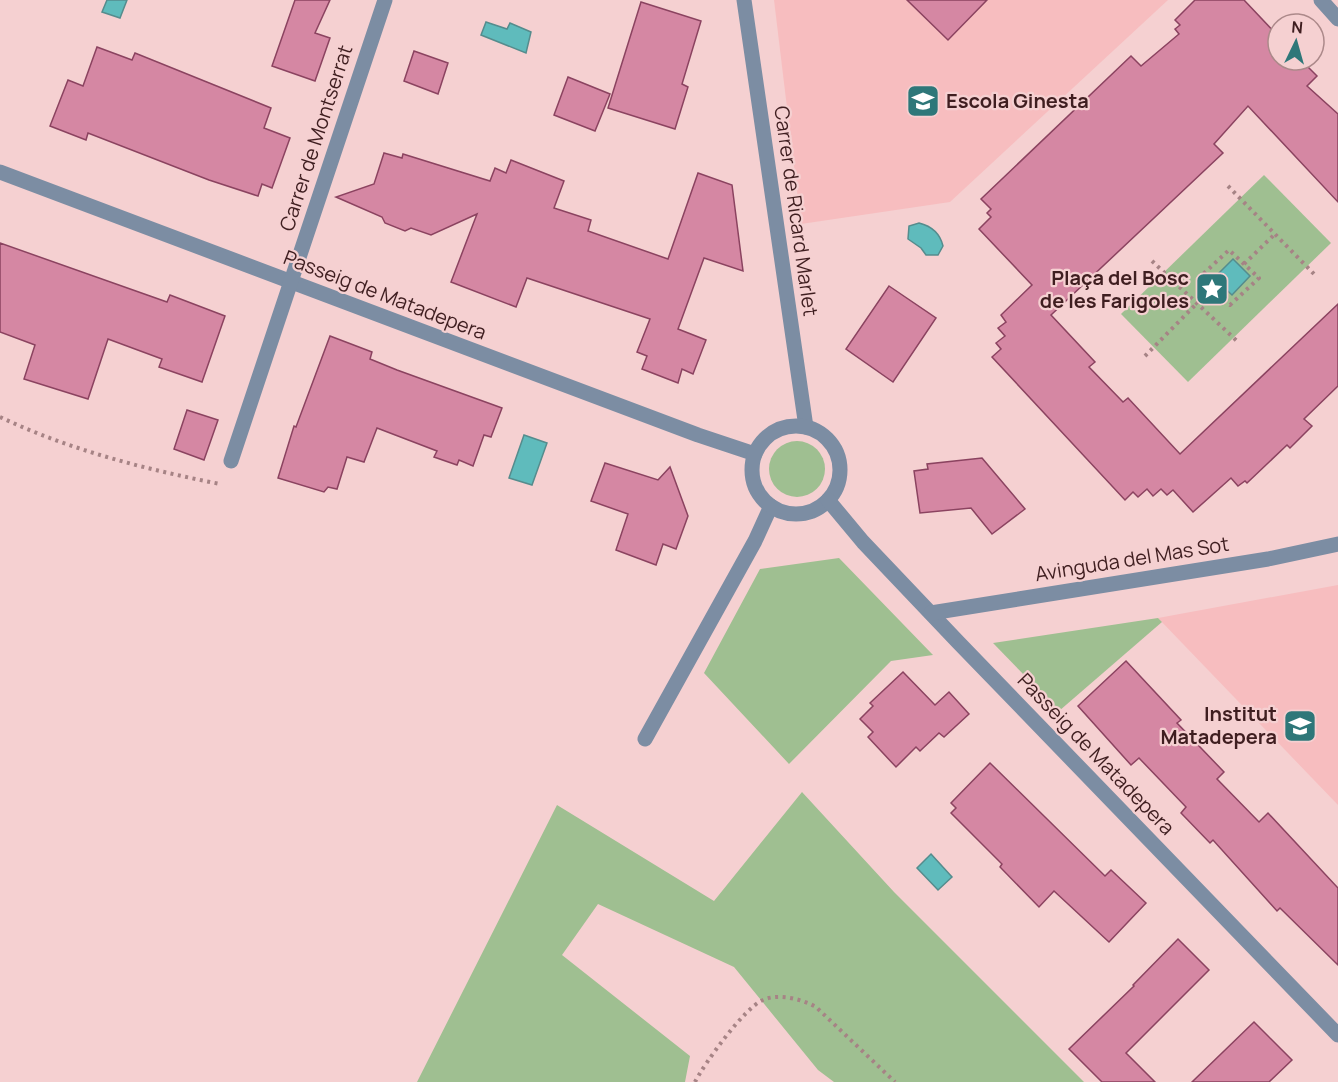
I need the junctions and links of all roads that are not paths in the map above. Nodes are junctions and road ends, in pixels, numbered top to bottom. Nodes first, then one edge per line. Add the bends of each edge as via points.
1 (385, 0) edge
2 (744, 0) edge
3 (1321, 0) edge
4 (1338, 19) edge
5 (0, 172) edge
6 (290, 282) junction
7 (806, 428) junction
8 (755, 454) junction
9 (231, 461) road end
10 (828, 500) junction
11 (771, 506) junction
12 (1338, 544) edge
13 (931, 613) junction
14 (645, 739) dead end
15 (1338, 1035) edge

1 - 6 street, Carrer de Montserrat
2 - 7 street, Carrer de Ricard Marlet
3 - 4 street
5 - 6 street, Passeig de Matadepera
6 - 8 street, Passeig de Matadepera
6 - 9 street, Carrer de Montserrat
7 - 8 street via 795,426 776,431
7 - 10 street via 826,438 838,457 839,480
8 - 11 street via 753,477 762,498
10 - 11 street via 818,508 800,513 782,512
10 - 13 street, Passeig de Matadepera
11 - 14 street
12 - 13 street, Avinguda del Mas Sot via 1268,560
13 - 15 street, Passeig de Matadepera

